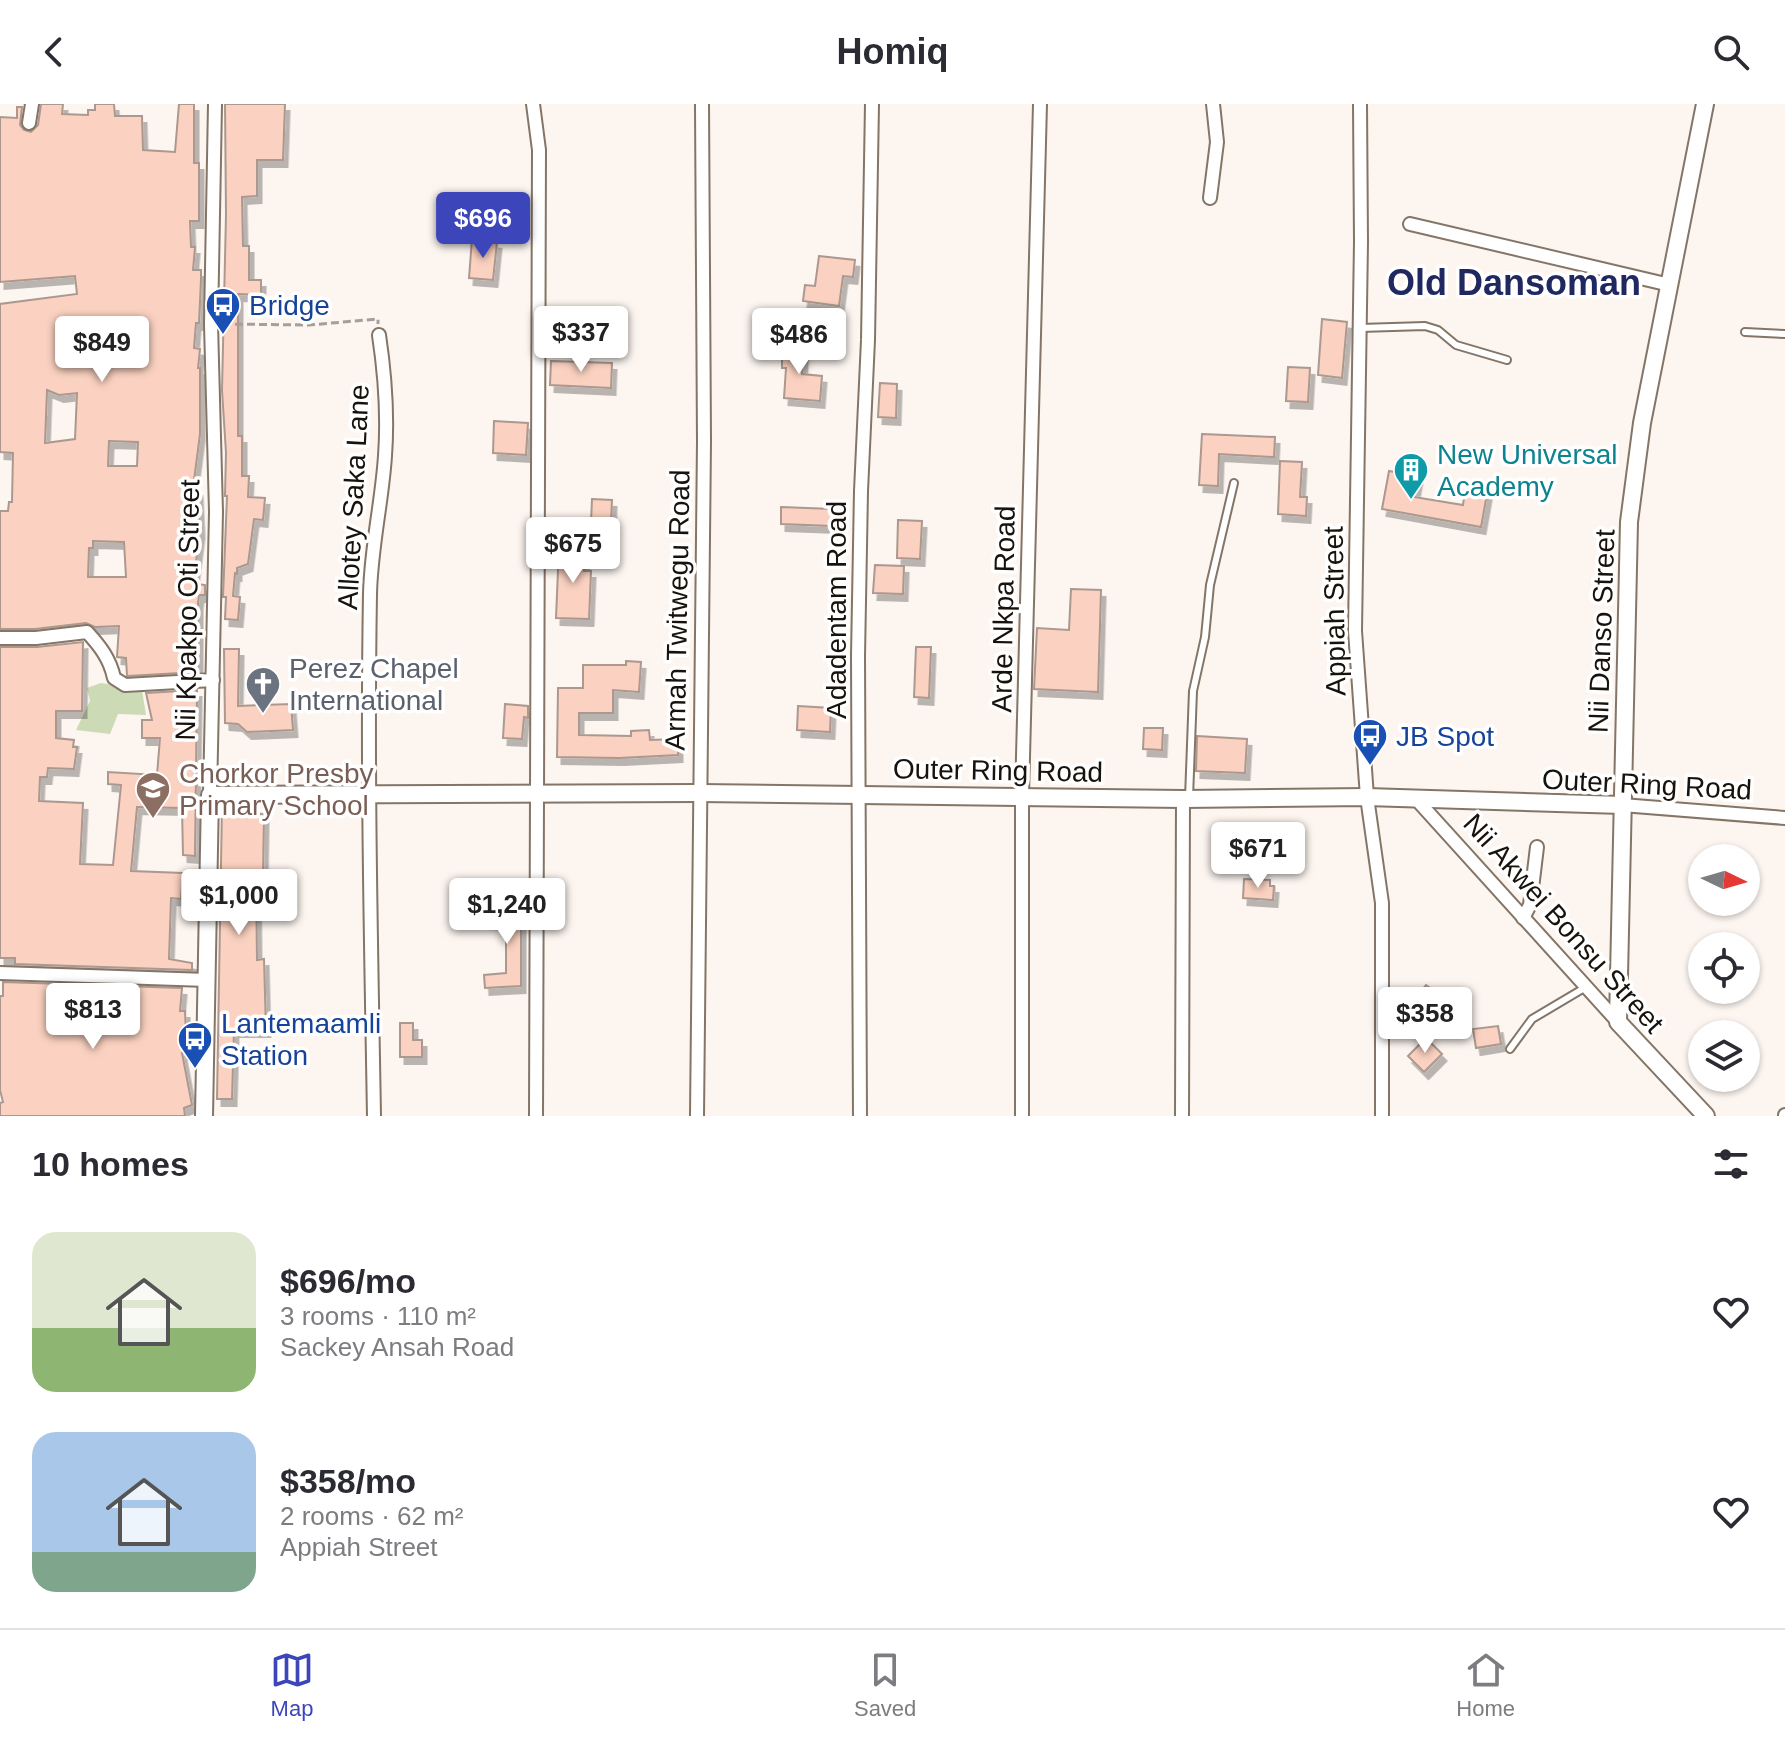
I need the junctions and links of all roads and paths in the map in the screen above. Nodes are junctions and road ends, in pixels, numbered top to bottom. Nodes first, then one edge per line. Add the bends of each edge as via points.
1 (32, 104) edge
2 (215, 104) edge
3 (533, 104) edge
4 (702, 104) edge
5 (872, 104) edge
6 (1040, 104) edge
7 (1213, 104) edge
8 (1360, 104) edge
9 (1705, 104) edge
10 (29, 123) dead end
11 (1210, 198) dead end
12 (1410, 224) dead end
13 (1670, 285) junction
14 (211, 324) junction
15 (1360, 328) junction
16 (1745, 332) dead end
17 (1785, 334) edge
18 (379, 335) joint
19 (1507, 360) dead end
20 (1234, 483) dead end
21 (0, 638) edge
22 (213, 680) junction
23 (699, 793) junction
24 (539, 794) junction
25 (210, 795) junction
26 (860, 795) junction
27 (1022, 795) junction
28 (369, 797) junction
29 (1367, 797) junction
30 (1186, 799) junction
31 (1417, 800) junction
32 (1622, 805) junction
33 (1785, 818) edge
34 (1537, 847) dead end
35 (1523, 918) junction
36 (0, 973) edge
37 (207, 980) junction
38 (1586, 987) junction
39 (1618, 1022) junction
40 (1510, 1049) dead end
41 (204, 1116) edge
42 (374, 1116) edge
43 (536, 1116) edge
44 (697, 1116) edge
45 (860, 1116) edge
46 (1022, 1116) edge
47 (1182, 1116) edge
48 (1382, 1116) edge
49 (1706, 1116) edge

1 - 10 street
2 - 14 street, Nii Kpakpo Oti Street
3 - 24 street via 539,150
4 - 23 street, Armah Twitwegu Road
5 - 26 street, Adadentam Road via 858,641
6 - 27 street, Arde Nkpa Road
7 - 11 street via 1217,142
8 - 15 street, Appiah Street
9 - 13 street, Nii Danso Street
12 - 13 street
13 - 32 street, Nii Danso Street via 1642,423 1629,522
14 - 18 path via 378,319
14 - 22 street, Nii Kpakpo Oti Street
15 - 19 lane via 1425,326 1456,345
15 - 29 street, Appiah Street via 1355,631
16 - 17 lane
18 - 28 street, Allotey Saka Lane via 387,410 370,591
20 - 30 lane via 1193,691
21 - 22 street via 87,632 106,656 114,678 125,685
22 - 25 street, Nii Kpakpo Oti Street
23 - 24 street, Outer Ring Road
23 - 26 street, Outer Ring Road
23 - 44 street, Armah Twitwegu Road
24 - 28 street, Outer Ring Road
24 - 43 street
25 - 28 street, Outer Ring Road
25 - 37 street, Nii Kpakpo Oti Street
26 - 27 street, Outer Ring Road
26 - 45 street, Adadentam Road
27 - 30 street, Outer Ring Road
27 - 46 street, Arde Nkpa Road
28 - 42 street, Allotey Saka Lane
29 - 30 street, Outer Ring Road
29 - 31 street, Outer Ring Road
29 - 48 street, Appiah Street via 1382,903
30 - 47 street
31 - 32 street, Outer Ring Road
31 - 35 street, Nii Akwei Bonsu Street
32 - 33 street, Outer Ring Road
32 - 39 street, Nii Danso Street
34 - 35 street via 1530,905
35 - 38 street, Nii Akwei Bonsu Street
36 - 37 street
37 - 41 street, Nii Kpakpo Oti Street
38 - 39 street, Nii Akwei Bonsu Street
38 - 40 lane via 1532,1019
39 - 49 street, Nii Akwei Bonsu Street

